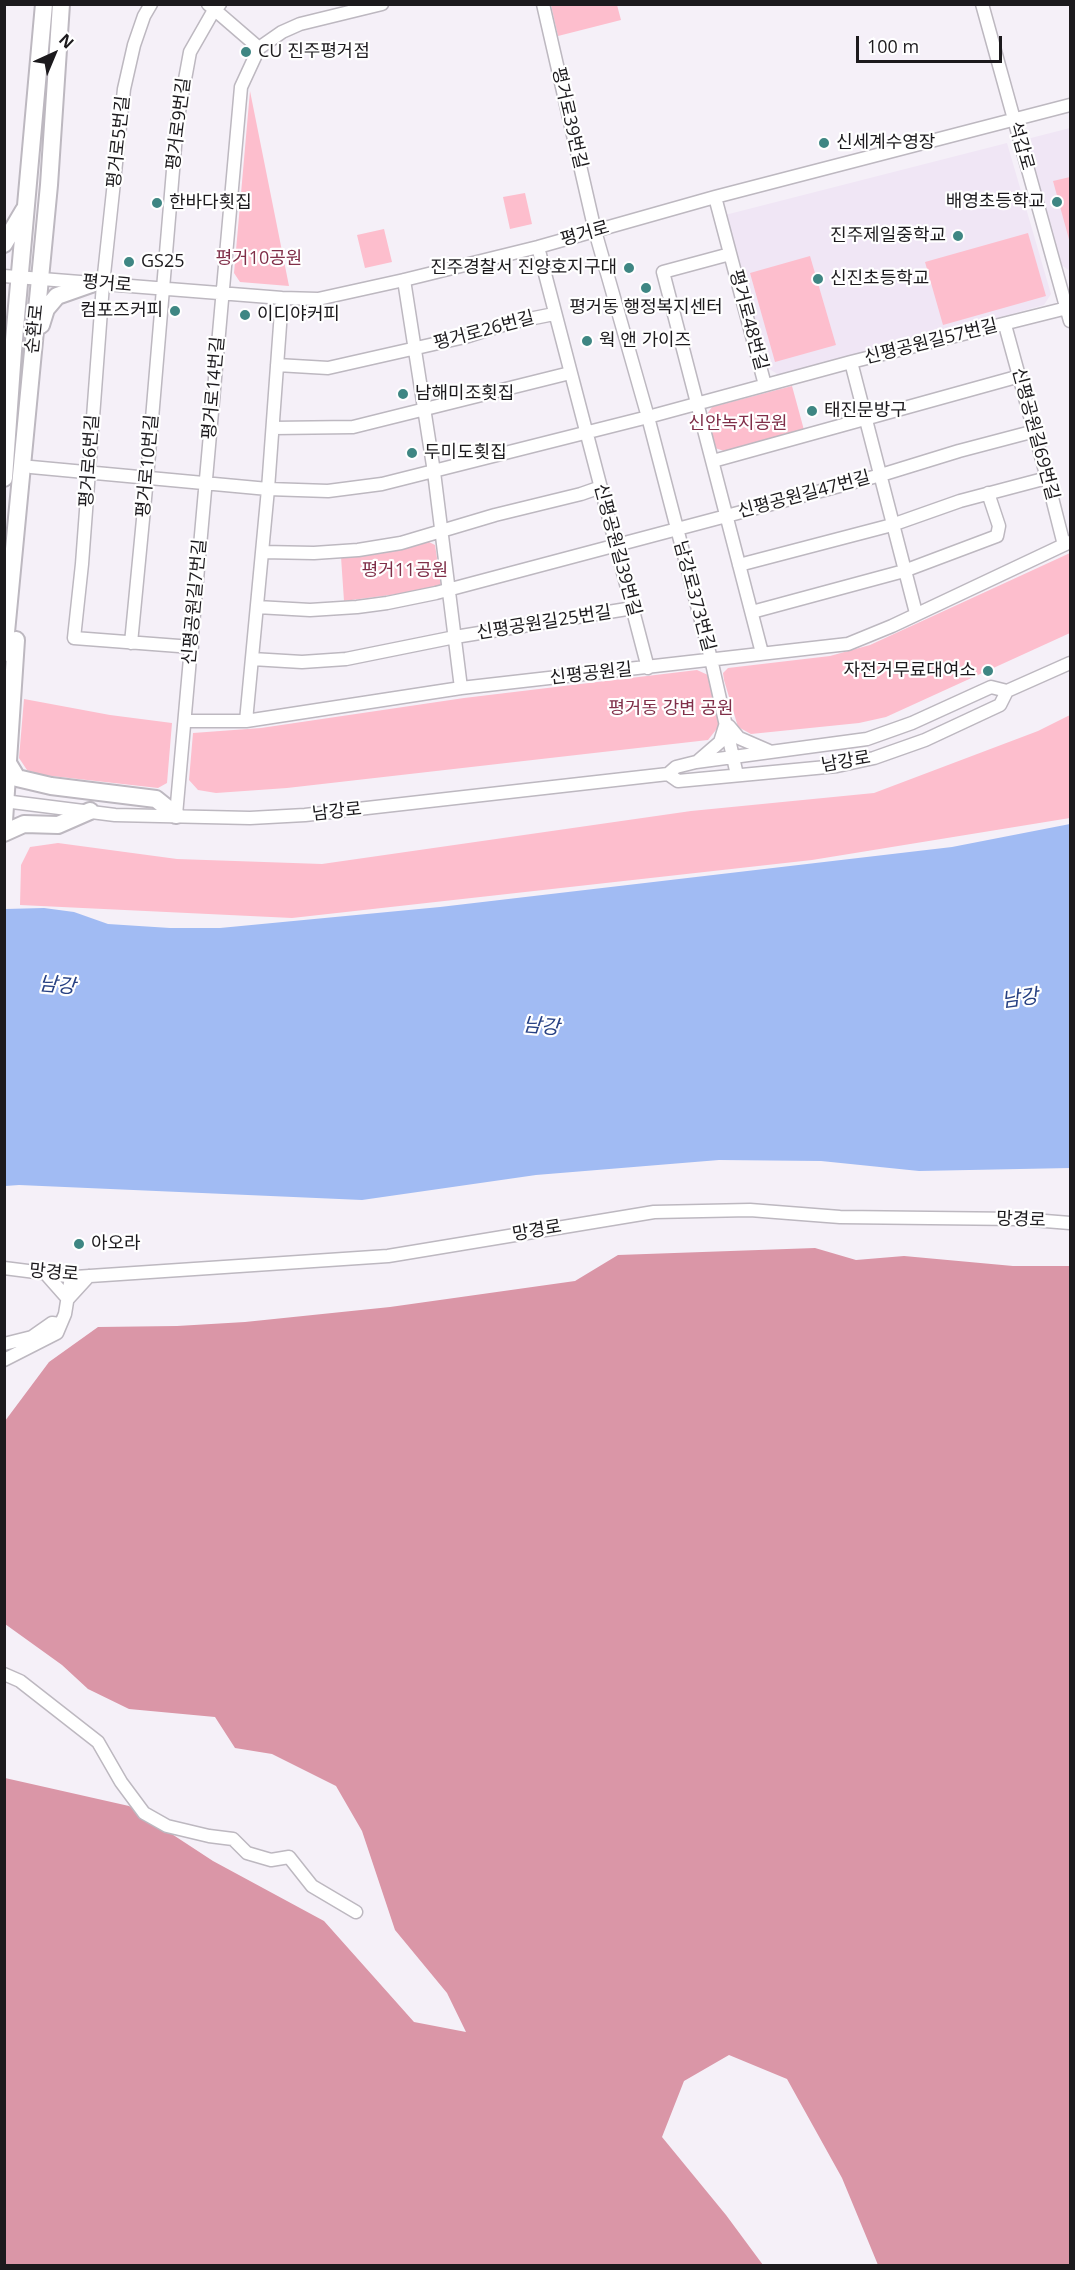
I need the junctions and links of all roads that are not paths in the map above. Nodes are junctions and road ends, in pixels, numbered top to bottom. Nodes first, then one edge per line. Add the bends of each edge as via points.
1 (44, 4) edge
2 (61, 4) edge
3 (151, 4) edge
4 (382, 4) edge
5 (543, 4) edge
6 (982, 4) edge
7 (214, 6) edge
8 (259, 48) junction
9 (1071, 105) edge
10 (1014, 120) junction
11 (715, 197) junction
12 (26, 207) junction
13 (596, 231) junction
14 (4, 244) edge
15 (538, 247) junction
16 (730, 254) junction
17 (12, 276) edge
18 (40, 278) junction
19 (1065, 279) edge
20 (404, 280) junction
21 (99, 283) junction
22 (163, 288) junction
23 (222, 293) junction
24 (282, 298) junction
25 (1067, 308) junction
26 (554, 314) junction
27 (1071, 321) edge
28 (1005, 325) junction
29 (415, 349) junction
30 (13, 351) junction
31 (32, 352) junction
32 (851, 362) junction
33 (278, 365) junction
34 (570, 373) junction
35 (1020, 376) junction
36 (765, 385) junction
37 (4, 386) edge
38 (698, 403) junction
39 (424, 408) junction
40 (648, 417) junction
41 (866, 418) junction
42 (273, 428) junction
43 (1035, 431) junction
44 (587, 432) junction
45 (713, 461) junction
46 (31, 467) junction
47 (89, 472) junction
48 (434, 472) junction
49 (881, 475) junction
50 (4, 478) edge
51 (147, 478) junction
52 (1047, 478) junction
53 (205, 483) junction
54 (601, 487) junction
55 (268, 489) junction
56 (988, 493) junction
57 (727, 516) junction
58 (892, 525) junction
59 (676, 529) junction
60 (441, 533) junction
61 (1067, 543) edge
62 (616, 544) junction
63 (262, 552) junction
64 (739, 565) junction
65 (904, 572) junction
66 (448, 590) junction
67 (257, 607) junction
68 (633, 608) junction
69 (752, 612) junction
70 (916, 614) junction
71 (455, 637) junction
72 (131, 643) junction
73 (192, 647) junction
74 (4, 653) edge
75 (762, 653) junction
76 (252, 658) junction
77 (711, 659) junction
78 (1071, 663) edge
79 (648, 668) junction
80 (461, 688) junction
81 (1007, 691) junction
82 (246, 721) junction
83 (185, 722) junction
84 (726, 722) junction
85 (770, 751) junction
86 (734, 756) junction
87 (696, 762) junction
88 (8, 763) junction
89 (668, 774) junction
90 (737, 775) junction
91 (6, 801) edge
92 (90, 812) junction
93 (176, 815) junction
94 (4, 821) edge
95 (4, 833) edge
96 (1071, 1223) edge
97 (4, 1268) edge
98 (45, 1274) junction
99 (89, 1276) junction
100 (71, 1277) junction
101 (68, 1299) junction
102 (60, 1324) junction
103 (4, 1344) edge
104 (4, 1360) edge
105 (4, 1674) edge
106 (356, 1912) dead end

1 - 12 main road, 순환로
2 - 18 main road, 순환로
3 - 21 street, 평거로5번길 via 134,45 124,89
4 - 8 street via 300,24
5 - 13 street, 평거로39번길
6 - 10 street, 석갑로
7 - 8 street
7 - 22 street, 평거로9번길 via 190,52 184,78
8 - 23 street, 평거로14번길 via 241,87 237,111
9 - 10 street, 평거로
10 - 11 street, 평거로
10 - 19 street, 석갑로
11 - 13 street, 평거로
11 - 16 street, 평거로48번길
12 - 14 main road
12 - 17 main road, 순환로
13 - 15 street, 평거로
13 - 40 street, 평거로39번길
15 - 20 street, 평거로
15 - 26 street, 신평공원길39번길
16 - 36 street, 평거로48번길
16 - 38 street, 평거로48번길 via 663,272
17 - 18 street, 평거로
17 - 30 main road, 순환로
18 - 21 street, 평거로
18 - 31 main road, 순환로
19 - 25 street, 석갑로
20 - 24 street, 평거로 via 318,298
20 - 29 street, 평거로26번길
21 - 22 street, 평거로
21 - 31 main road via 63,293 53,300 46,309
21 - 47 street, 평거로6번길
22 - 23 street, 평거로
22 - 51 street, 평거로10번길
23 - 24 street, 평거로
23 - 53 street, 평거로14번길
24 - 33 street
25 - 27 street, 석갑로
25 - 28 street, 신평공원길57번길
26 - 29 street, 평거로26번길
26 - 34 street, 신평공원길39번길
28 - 32 street, 신평공원길57번길
28 - 35 street, 신평공원길69번길
29 - 33 street via 328,368
29 - 39 street, 평거로26번길
30 - 37 main road
30 - 50 main road, 순환로
31 - 46 main road via 35,402
31 - 74 main road, 순환로
32 - 36 street
32 - 41 street, 신평공원길57번길
33 - 42 street
34 - 39 street
34 - 44 street, 신평공원길39번길
35 - 41 street
35 - 43 street, 신평공원길69번길
36 - 38 street
38 - 40 street
38 - 45 street, 신평공원길47번길
39 - 42 street via 353,427
39 - 48 street, 평거로26번길
40 - 44 street
40 - 59 street, 남강로373번길
41 - 45 street
41 - 49 street, 신평공원길57번길
42 - 55 street
43 - 49 street
43 - 52 street, 신평공원길69번길
44 - 48 street
44 - 54 street, 신평공원길39번길
45 - 57 street, 신평공원길47번길
46 - 47 street
46 - 88 main road
47 - 51 street
47 - 72 street, 평거로6번길 via 74,638
48 - 55 street via 382,484 328,490
48 - 60 street, 신평공원길25번길
49 - 57 street, 신평공원길47번길
49 - 58 street, 신평공원길57번길
51 - 53 street
51 - 72 street, 평거로10번길
52 - 56 street
52 - 61 street, 신평공원길69번길
53 - 55 street
53 - 73 street, 신평공원길7번길
54 - 60 street
54 - 62 street, 신평공원길39번길
55 - 63 street
56 - 58 street
56 - 65 street via 999,526 997,536
57 - 59 street
57 - 64 street, 신평공원길47번길
58 - 64 street
58 - 65 street, 신평공원길57번길
59 - 62 street
59 - 77 street, 남강로373번길
60 - 63 street via 358,550
60 - 66 street, 신평공원길25번길
61 - 70 street, 신평공원길
62 - 66 street
62 - 68 street, 신평공원길39번길
63 - 67 street
64 - 69 street, 신평공원길47번길
65 - 69 street
65 - 70 street, 신평공원길57번길
66 - 67 street via 357,606 310,610
66 - 71 street, 신평공원길25번길
67 - 76 street
68 - 71 street, 신평공원길25번길
68 - 79 street, 신평공원길39번길
69 - 75 street, 신평공원길47번길
70 - 75 street, 신평공원길 via 848,644
71 - 76 street via 346,659 302,662
71 - 80 street, 신평공원길25번길
72 - 73 street
73 - 83 street, 신평공원길7번길
75 - 77 street, 신평공원길
76 - 82 street
77 - 79 street, 신평공원길
77 - 84 street, 남강로373번길
78 - 81 street, 남강로
79 - 80 street, 신평공원길
80 - 82 street, 신평공원길
81 - 85 street, 남강로 via 991,687 867,739
81 - 90 street, 남강로 via 1000,705 925,740 874,758 837,766
82 - 83 street, 신평공원길
83 - 93 street
84 - 85 street via 739,738
84 - 86 street, 남강로373번길
84 - 87 street via 720,742
85 - 86 street, 남강로
86 - 87 street, 남강로
86 - 90 street, 남강로373번길
87 - 89 street, 남강로 via 676,767
88 - 91 main road
88 - 93 main road via 17,778 156,799
89 - 90 street, 남강로 via 678,781
89 - 93 street, 남강로 via 305,815 250,819
91 - 92 street, 남강로
91 - 94 main road
92 - 93 street, 남강로
92 - 95 main road via 58,825 24,824
96 - 99 street, 망경로 via 840,1217 750,1210 654,1212 388,1256
97 - 98 street, 망경로
98 - 100 street, 망경로
98 - 101 street
99 - 100 street, 망경로
99 - 101 street
100 - 101 street
101 - 102 street
102 - 103 street via 52,1323 32,1337
102 - 104 street via 57,1334
105 - 106 street via 20,1681 98,1742 144,1813 166,1826 233,1839 246,1853 271,1860 289,1857 312,1886

